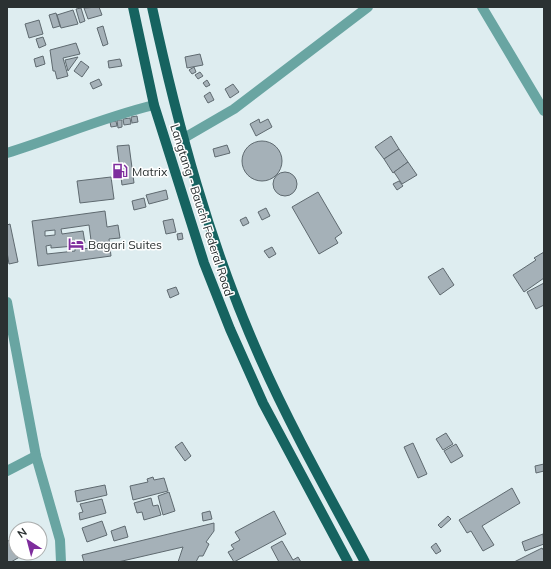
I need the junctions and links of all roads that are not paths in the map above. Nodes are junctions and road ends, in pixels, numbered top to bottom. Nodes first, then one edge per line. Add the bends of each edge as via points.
1 (133, 7) edge
2 (152, 7) edge
3 (368, 7) edge
4 (482, 7) edge
5 (154, 105) junction
6 (544, 111) edge
7 (184, 138) junction
8 (7, 153) edge
9 (7, 302) edge
10 (36, 456) junction
11 (7, 471) edge
12 (61, 562) edge
13 (348, 562) edge
14 (365, 562) edge

1 - 5 main road, Langtang - Bauchi Federal Road
2 - 7 main road, Langtang - Bauchi Federal Road
3 - 7 street via 234,109
4 - 6 street
5 - 8 street via 121,113
5 - 13 main road, Langtang - Bauchi Federal Road via 204,262 230,329 273,422
7 - 14 main road, Langtang - Bauchi Federal Road via 211,231 260,358 290,421
9 - 10 street
10 - 11 street
10 - 12 street via 60,540

